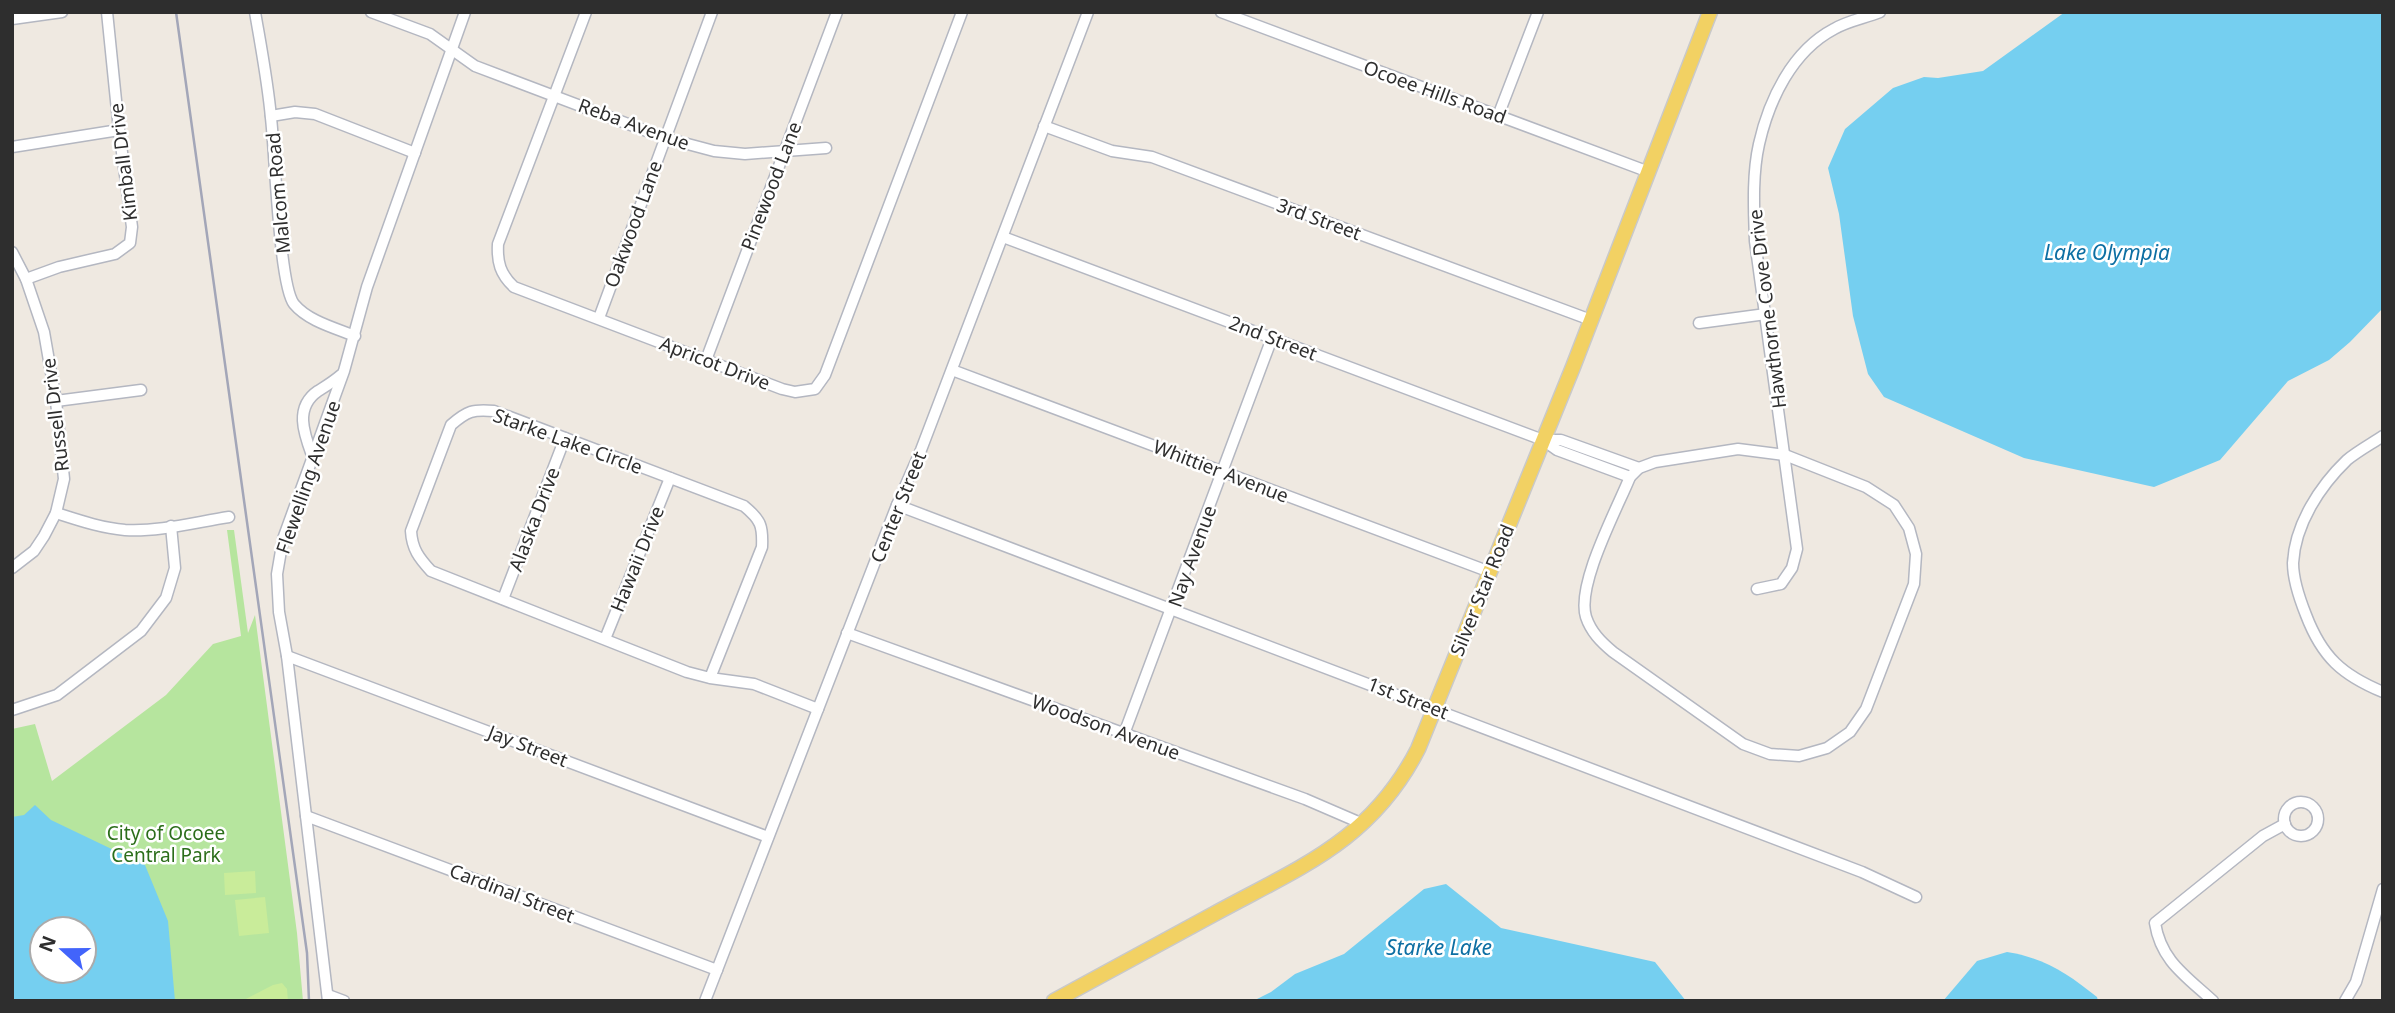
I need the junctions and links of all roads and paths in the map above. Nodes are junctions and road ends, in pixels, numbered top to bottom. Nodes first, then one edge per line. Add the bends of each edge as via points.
1 (62, 12) edge
2 (107, 12) edge
3 (255, 12) edge
4 (371, 12) edge
5 (465, 12) edge
6 (586, 12) edge
7 (712, 12) edge
8 (836, 12) edge
9 (962, 12) edge
10 (1088, 12) edge
11 (1221, 12) edge
12 (1538, 12) edge
13 (1710, 12) edge
14 (1880, 12) edge
15 (12, 19) edge
16 (452, 49) junction
17 (554, 95) junction
18 (271, 116) junction
19 (1498, 116) junction
20 (1044, 126) junction
21 (118, 130) junction
22 (665, 138) junction
23 (12, 147) edge
24 (826, 148) dead end
25 (415, 153) junction
26 (784, 153) junction
27 (1649, 172) junction
28 (1003, 237) junction
29 (12, 252) edge
30 (26, 279) junction
31 (1766, 314) junction
32 (599, 318) junction
33 (1591, 320) junction
34 (1699, 323) dead end
35 (355, 336) junction
36 (1272, 338) junction
37 (706, 360) junction
38 (952, 370) junction
39 (344, 371) junction
40 (141, 390) dead end
41 (56, 401) junction
42 (2383, 436) edge
43 (565, 438) junction
44 (1543, 440) junction
45 (1786, 455) junction
46 (313, 458) junction
47 (1639, 468) junction
48 (1222, 471) junction
49 (1630, 477) junction
50 (670, 478) junction
51 (897, 505) junction
52 (56, 513) junction
53 (229, 517) dead end
54 (171, 526) junction
55 (12, 568) edge
56 (1490, 572) junction
57 (1757, 589) dead end
58 (503, 599) junction
59 (1173, 608) junction
60 (847, 633) junction
61 (605, 639) junction
62 (287, 656) junction
63 (710, 678) junction
64 (2383, 692) edge
65 (1434, 708) junction
66 (818, 709) junction
67 (12, 710) edge
68 (1125, 734) junction
69 (306, 816) junction
70 (1363, 824) junction
71 (2284, 824) dead end
72 (768, 837) junction
73 (2383, 889) edge
74 (1916, 897) dead end
75 (718, 970) junction
76 (328, 998) edge
77 (344, 1001) edge
78 (705, 1001) edge
79 (1054, 1001) edge
80 (2213, 1001) edge
81 (2345, 1001) edge

1 - 15 street
2 - 21 street, Kimball Drive
3 - 18 street, Malcom Road
4 - 16 street via 430,34
5 - 16 street, Flewelling Avenue
6 - 17 street, Apricot Drive
7 - 22 street, Oakwood Lane
8 - 26 street, Pinewood Lane
9 - 37 street, Apricot Drive via 825,375 815,389 782,389
10 - 20 street, Center Street
11 - 19 street, Ocoee Hills Road
12 - 19 street
13 - 27 main road, Silver Star Road
14 - 31 street, Hawthorne Cove Drive via 1834,29 1811,46 1788,72 1772,103 1759,145 1754,197
16 - 17 street, Reba Avenue via 475,65
16 - 25 street, Flewelling Avenue
17 - 22 street, Reba Avenue
17 - 32 street, Apricot Drive via 498,244 498,260 504,277 514,287
18 - 25 street via 315,114
18 - 35 street, Malcom Road via 288,293 305,314
19 - 27 street, Ocoee Hills Road
20 - 28 street, Center Street
20 - 33 street, 3rd Street via 1112,151 1152,157
21 - 23 street
21 - 30 street, Kimball Drive via 132,227 130,243 115,254
22 - 26 street, Reba Avenue via 714,151
22 - 32 street, Oakwood Lane
24 - 26 street, Reba Avenue
25 - 35 street, Flewelling Avenue via 367,287
26 - 37 street, Pinewood Lane
27 - 33 main road, Silver Star Road
28 - 36 street, 2nd Street
28 - 38 street, Center Street
29 - 30 street, Russell Drive
30 - 41 street, Russell Drive via 44,332
31 - 34 street
31 - 45 street, Hawthorne Cove Drive
32 - 37 street, Apricot Drive
33 - 44 main road, Silver Star Road
35 - 39 street, Flewelling Avenue
36 - 44 street, 2nd Street
36 - 48 street, Nay Avenue
38 - 48 street, Whittier Avenue
38 - 51 street, Center Street
39 - 46 street, Flewelling Avenue
39 - 46 street via 305,406 303,429
40 - 41 street
41 - 52 street, Russell Drive via 64,479
42 - 64 street via 2349,459 2324,485 2299,531 2293,564 2315,638 2337,666 2358,682
43 - 50 street, Starke Lake Circle
43 - 58 street, Alaska Drive
43 - 58 street, Starke Lake Circle via 494,411 476,410 450,425 411,531 412,543 430,571
44 - 47 street via 1561,440
44 - 49 street via 1557,450
44 - 56 main road, Silver Star Road
45 - 47 street via 1738,449
45 - 49 street via 1867,487 1894,505 1909,528 1916,554 1914,584 1866,709 1850,732 1828,748 1799,756 1770,754 1743,744 1596,636 1586,616 1585,587
45 - 57 street, Hawthorne Cove Drive via 1797,549 1781,584
46 - 62 street, Flewelling Avenue via 283,538 278,574
47 - 49 street
48 - 56 street, Whittier Avenue
48 - 59 street, Nay Avenue
50 - 61 street, Hawaii Drive
50 - 63 street, Starke Lake Circle via 744,506 763,528 762,548
51 - 59 street, 1st Street
51 - 60 street, Center Street
52 - 54 street via 127,530
52 - 55 street, Russell Drive via 34,551
53 - 54 street
54 - 67 street via 175,568 166,598 141,631 57,695
56 - 65 main road, Silver Star Road
58 - 61 street, Starke Lake Circle
59 - 65 street, 1st Street
59 - 68 street, Nay Avenue
60 - 66 street, Center Street
60 - 68 street, Woodson Avenue
61 - 63 street, Starke Lake Circle
62 - 69 street, Flewelling Avenue
62 - 72 street, Jay Street
63 - 66 street, Starke Lake Circle via 754,684
65 - 70 main road, Silver Star Road via 1406,772
65 - 74 street, 1st Street via 1862,872
66 - 72 street, Center Street
68 - 70 street, Woodson Avenue
69 - 75 street, Cardinal Street
69 - 76 street, Flewelling Avenue
70 - 79 main road, Silver Star Road via 1311,862
71 - 80 street via 2155,923 2158,941 2170,962
72 - 75 street, Center Street
73 - 81 street via 2356,982
75 - 78 street, Center Street
76 - 77 street

